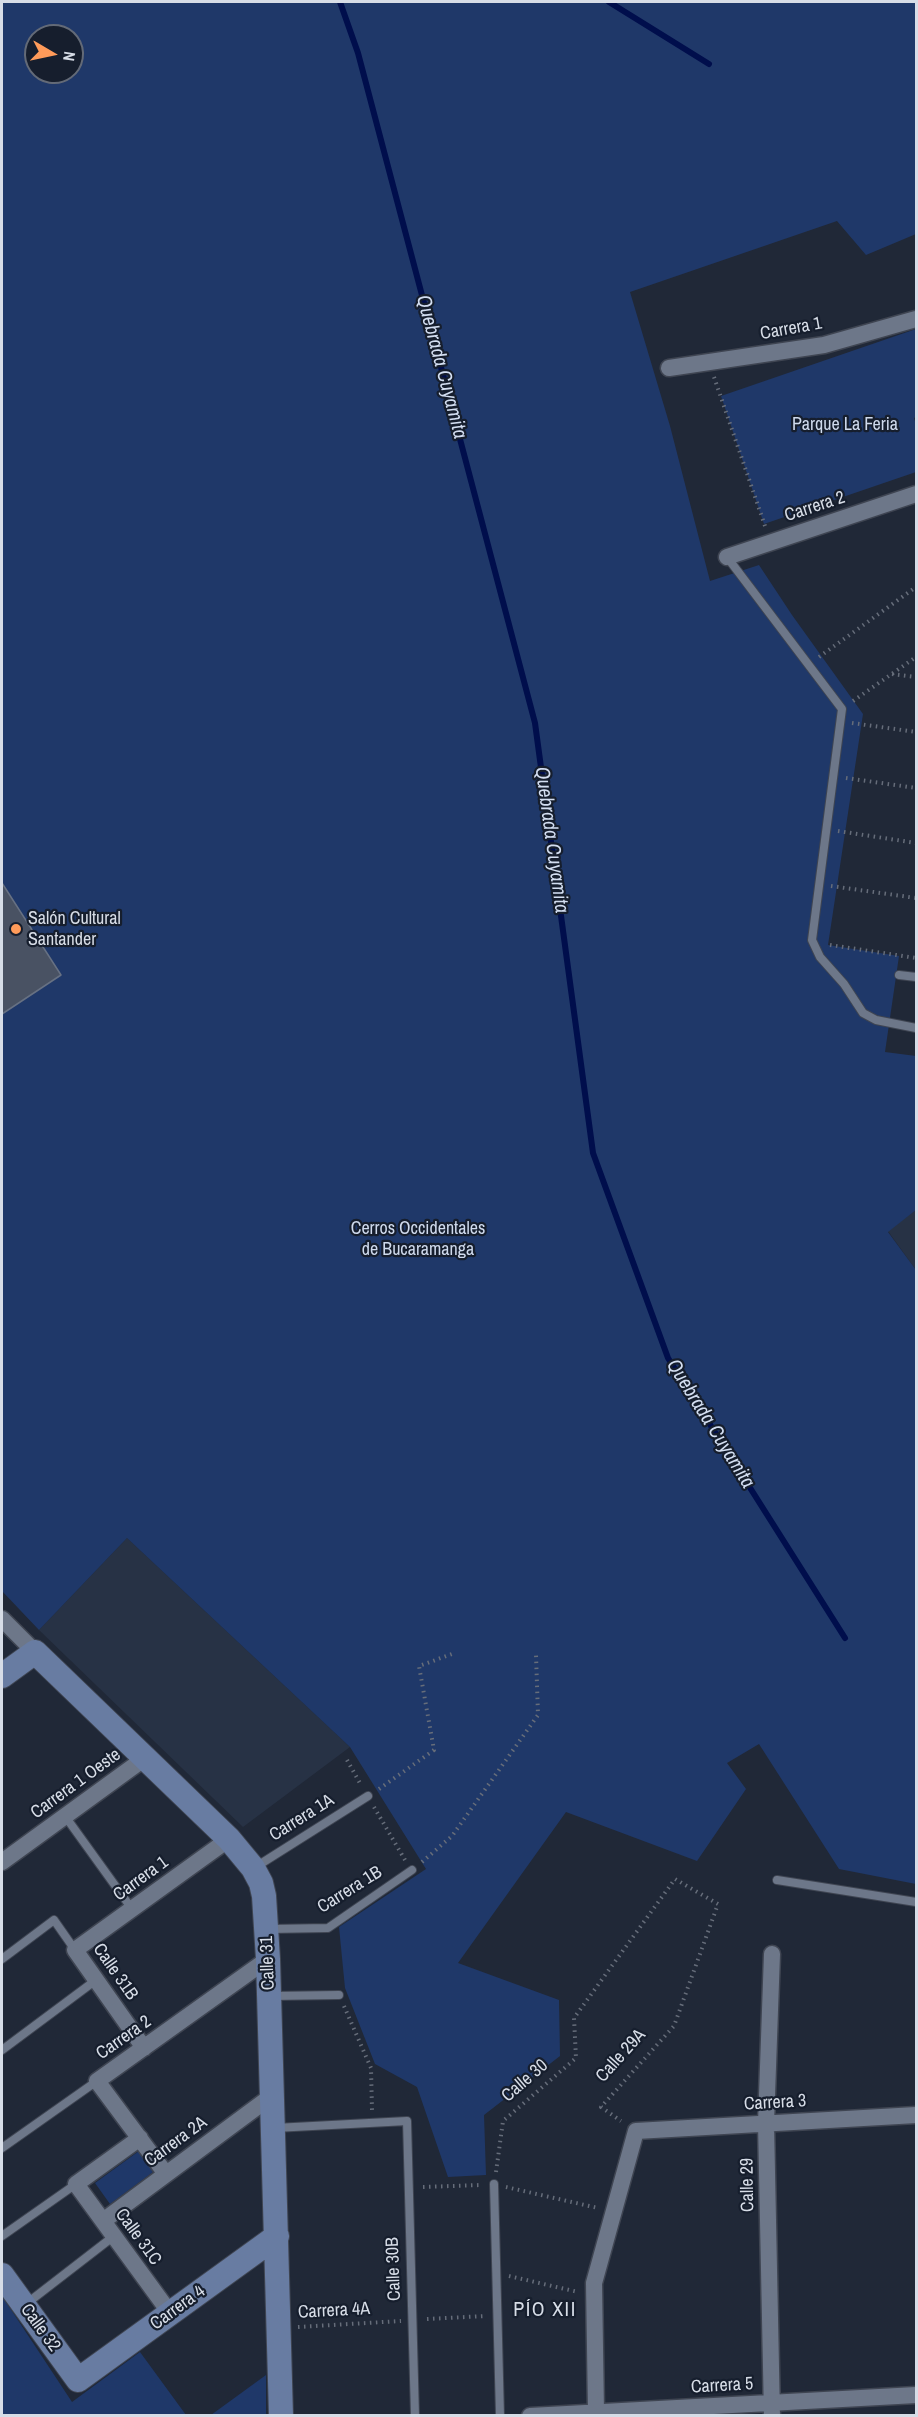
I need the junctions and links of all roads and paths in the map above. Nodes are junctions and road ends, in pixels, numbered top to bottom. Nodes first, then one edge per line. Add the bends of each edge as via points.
1 (916, 319) edge
2 (709, 362) junction
3 (669, 368) dead end
4 (916, 494) edge
5 (770, 543) junction
6 (727, 557) joint
7 (916, 587) edge
8 (916, 657) edge
9 (808, 665) junction
10 (892, 674) junction
11 (916, 677) edge
12 (842, 709) junction
13 (840, 721) junction
14 (916, 732) edge
15 (833, 776) junction
16 (916, 788) edge
17 (826, 829) junction
18 (916, 843) edge
19 (818, 884) junction
20 (916, 898) edge
21 (812, 940) junction
22 (916, 958) edge
23 (899, 975) dead end
24 (916, 977) edge
25 (916, 1028) edge
26 (2, 1619) edge
27 (35, 1652) junction
28 (452, 1654) dead end
29 (536, 1655) dead end
30 (2, 1676) edge
31 (145, 1758) junction
32 (347, 1761) dead end
33 (368, 1796) junction
34 (65, 1816) junction
35 (229, 1839) junction
36 (2, 1862) edge
37 (253, 1868) junction
38 (412, 1870) junction
39 (675, 1879) joint
40 (777, 1880) dead end
41 (916, 1902) edge
42 (132, 1909) junction
43 (267, 1929) junction
44 (75, 1950) junction
45 (772, 1954) dead end
46 (2, 1959) edge
47 (268, 1959) junction
48 (96, 1980) junction
49 (339, 1995) joint
50 (269, 1996) junction
51 (144, 2048) junction
52 (2, 2050) edge
53 (97, 2080) junction
54 (273, 2095) junction
55 (916, 2115) edge
56 (372, 2123) junction
57 (766, 2123) junction
58 (274, 2128) junction
59 (636, 2131) junction
60 (140, 2138) junction
61 (2, 2148) edge
62 (166, 2174) junction
63 (76, 2184) junction
64 (494, 2184) junction
65 (408, 2188) junction
66 (614, 2212) junction
67 (103, 2222) junction
68 (2, 2236) edge
69 (114, 2236) junction
70 (277, 2236) junction
71 (497, 2273) junction
72 (2, 2275) edge
73 (594, 2296) junction
74 (24, 2306) junction
75 (170, 2313) junction
76 (498, 2315) junction
77 (412, 2320) junction
78 (279, 2328) junction
79 (78, 2380) joint
80 (916, 2395) edge
81 (772, 2409) edge
82 (596, 2412) junction
83 (281, 2415) edge
84 (415, 2415) edge
85 (500, 2415) edge
86 (530, 2415) edge

1 - 2 street, Carrera 1 via 824,345
2 - 3 street, Carrera 1
2 - 5 path
4 - 5 street, Carrera 2
5 - 6 street, Carrera 2
6 - 9 lane
7 - 9 path
8 - 10 path
9 - 12 lane
10 - 11 path
10 - 12 path
12 - 13 lane
13 - 14 path
13 - 15 lane
15 - 16 path
15 - 17 lane
17 - 18 path
17 - 19 lane
19 - 20 path
19 - 21 lane
21 - 22 path
21 - 25 lane via 820,957 863,1013 876,1020
23 - 24 lane
26 - 27 street, Calle 31
27 - 30 street
27 - 31 street, Calle 31
28 - 33 path via 419,1666 434,1750
29 - 38 path via 538,1715 452,1836
31 - 34 street, Carrera 1 Oeste
31 - 35 street, Calle 31
32 - 33 path
33 - 37 lane, Carrera 1A
33 - 38 path
34 - 36 street, Carrera 1 Oeste
34 - 42 lane
35 - 37 street, Calle 31
35 - 42 street, Carrera 1
37 - 43 street, Calle 31 via 264,1896
38 - 43 lane, Carrera 1B via 328,1928
39 - 59 path, Calle 29A via 718,1904 674,2026 601,2108
39 - 64 path, Calle 30 via 574,2018 576,2058 503,2121
40 - 41 lane
42 - 44 street, Carrera 1
43 - 47 street, Calle 31
44 - 46 lane, Calle 31B via 54,1920
44 - 48 street, Calle 31B
45 - 57 street, Calle 29
47 - 50 street, Calle 31
47 - 51 street, Carrera 2
48 - 51 street, Calle 31B
48 - 52 lane
49 - 50 lane
49 - 56 path via 371,2068
50 - 54 street, Calle 31
51 - 53 street, Carrera 2
53 - 60 street
53 - 61 lane, Carrera 2
54 - 58 street, Calle 31
54 - 62 street, Carrera 2A
55 - 57 street, Carrera 3
56 - 58 lane
56 - 65 lane, Calle 30B via 406,2121
57 - 59 street, Carrera 3
57 - 81 street, Calle 29
58 - 70 street, Calle 31
59 - 66 street
60 - 62 street
60 - 63 street
62 - 67 street, Carrera 2A
63 - 67 street, Calle 31C
63 - 68 lane
64 - 65 path
64 - 66 path
64 - 71 lane
65 - 77 lane, Calle 30B
66 - 73 street via 594,2283
67 - 69 street, Calle 31C
69 - 74 lane
69 - 75 street, Calle 31C
70 - 75 street, Carrera 4
70 - 78 street, Calle 31
71 - 73 path
71 - 76 lane
72 - 74 street, Calle 32
73 - 82 street
74 - 79 street, Calle 32
75 - 79 street, Carrera 4
76 - 77 path, Carrera 4A
76 - 85 lane
77 - 78 path, Carrera 4A
77 - 84 lane, Calle 30B
78 - 83 street, Calle 31
80 - 81 street, Carrera 5
81 - 82 street, Carrera 5
82 - 86 street, Carrera 5

